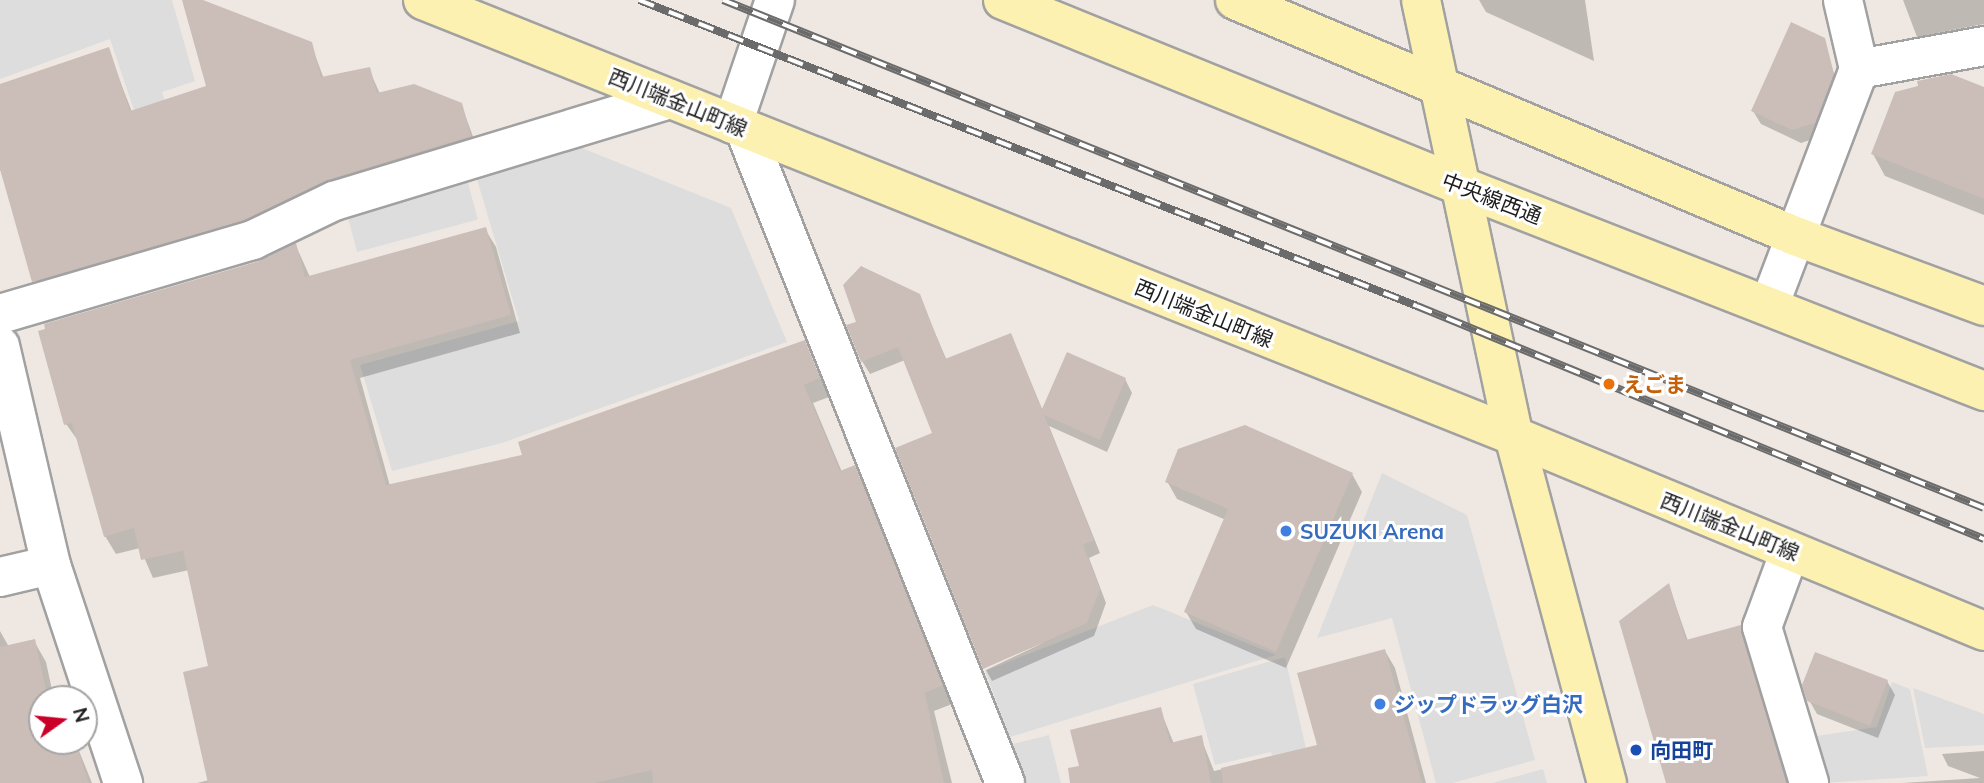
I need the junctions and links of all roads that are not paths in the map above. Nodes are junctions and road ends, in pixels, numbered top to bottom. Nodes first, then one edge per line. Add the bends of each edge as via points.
1 (423, 0) edge
2 (775, 0) edge
3 (1003, 0) edge
4 (1236, 0) edge
5 (1421, 0) edge
6 (1843, 0) edge
7 (1984, 46) edge
8 (1859, 69) junction
9 (1441, 84) junction
10 (670, 99) junction
11 (738, 126) junction
12 (1463, 187) junction
13 (1794, 236) junction
14 (1769, 306) junction
15 (1984, 306) edge
16 (0, 314) edge
17 (0, 346) edge
18 (1984, 391) edge
19 (1514, 436) junction
20 (1790, 551) junction
21 (51, 565) junction
22 (0, 577) edge
23 (1984, 631) edge
24 (123, 783) edge
25 (1005, 783) edge
26 (1607, 783) edge
27 (1809, 783) edge

1 - 10 street, 西川端金山町線
2 - 11 street
3 - 12 street, 中央線西通
4 - 9 street
5 - 9 street
6 - 8 street
7 - 8 street
8 - 13 street
9 - 12 street
9 - 13 street
10 - 11 street, 西川端金山町線
10 - 16 street via 334,201 253,240
11 - 19 street, 西川端金山町線
11 - 25 street
12 - 14 street, 中央線西通
12 - 19 street
13 - 14 street
13 - 15 street
14 - 18 street, 中央線西通
17 - 21 street
19 - 20 street, 西川端金山町線
19 - 26 street
20 - 23 street, 西川端金山町線
20 - 27 street via 1762,627
21 - 22 street
21 - 24 street

